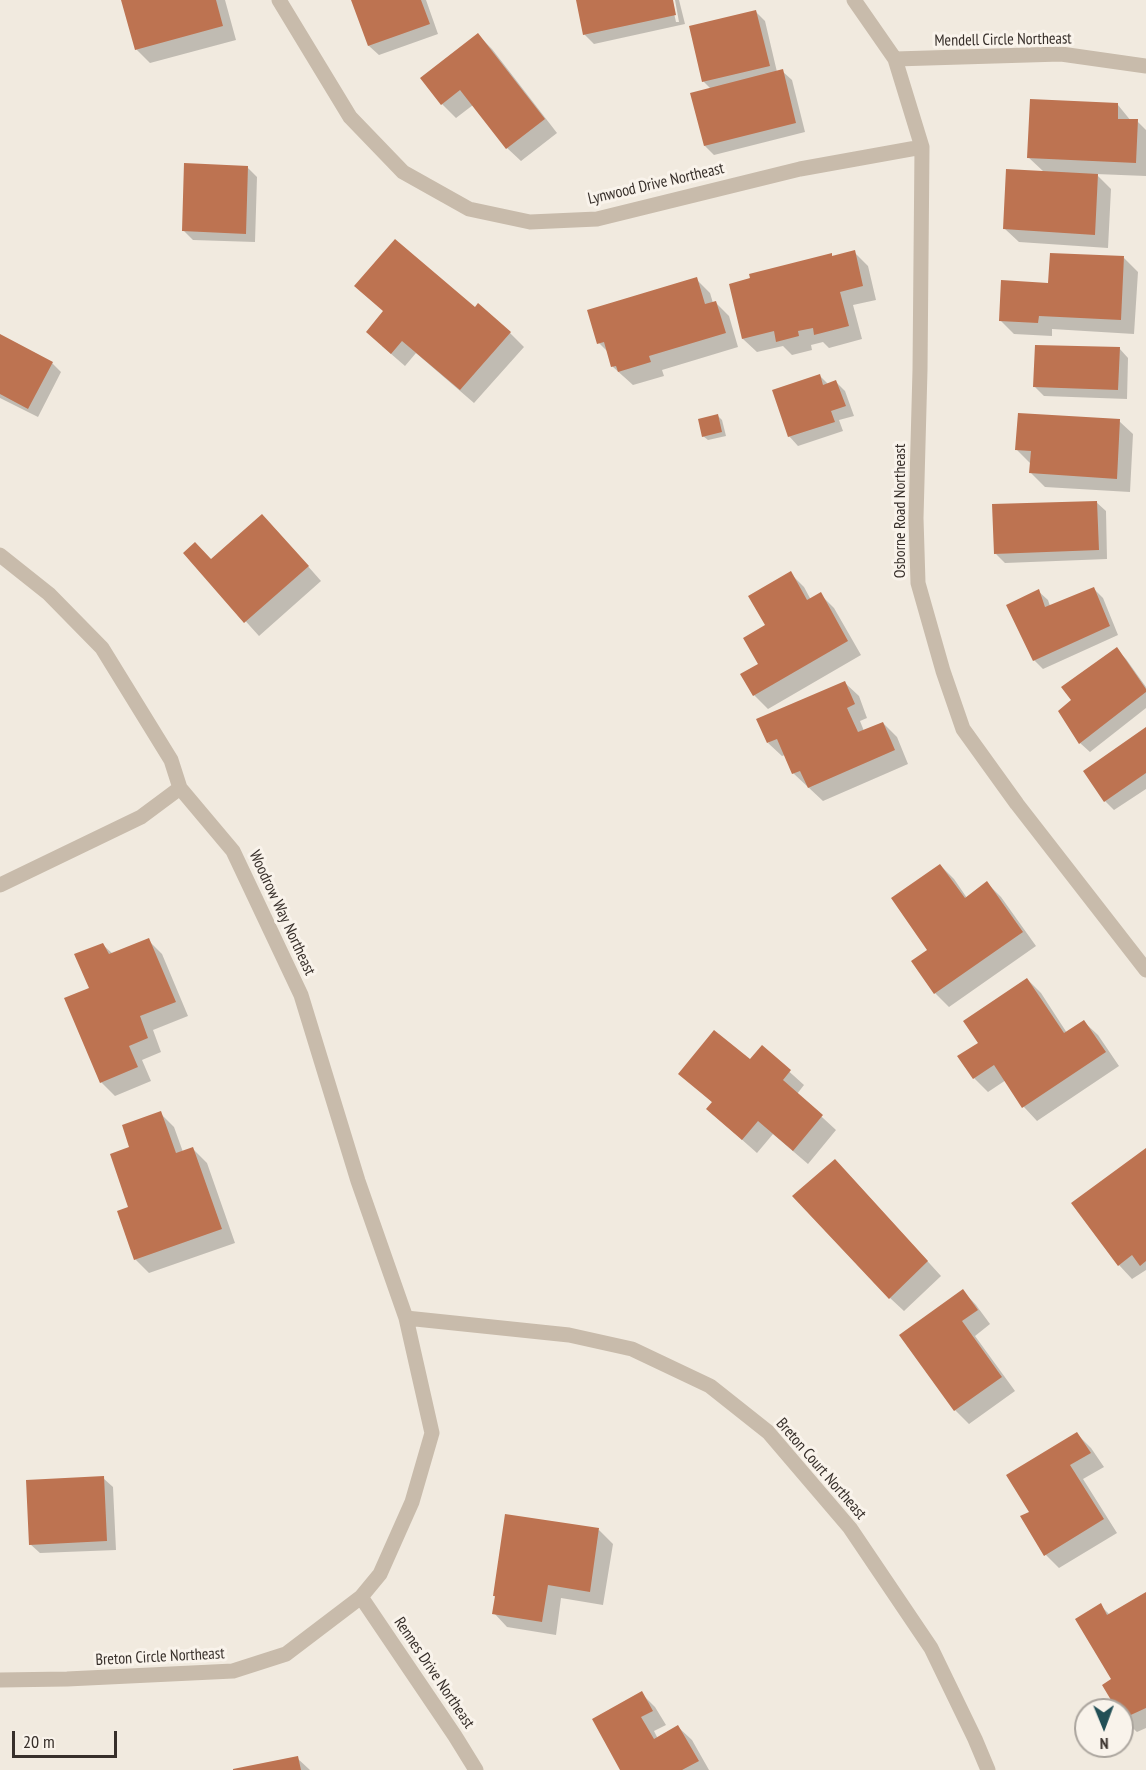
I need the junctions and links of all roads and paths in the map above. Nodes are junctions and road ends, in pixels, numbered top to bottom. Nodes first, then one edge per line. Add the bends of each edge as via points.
1 (279, 0) edge
2 (854, 0) edge
3 (895, 59) junction
4 (1146, 66) edge
5 (922, 147) junction
6 (0, 555) edge
7 (180, 788) junction
8 (0, 885) edge
9 (1146, 970) edge
10 (406, 1318) junction
11 (361, 1597) junction
12 (0, 1680) edge
13 (476, 1770) edge
14 (988, 1770) edge

1 - 5 street, Lynwood Drive Northeast via 350,117 404,172 469,209 530,222 597,219 800,168
2 - 3 street, Osborne Road Northeast
3 - 4 street, Mendell Circle Northeast via 1061,54
3 - 5 street, Osborne Road Northeast
5 - 9 street, Osborne Road Northeast via 918,583 963,729
6 - 7 street, Woodrow Way Northeast via 49,594 102,648 171,760
7 - 8 street via 141,817
7 - 10 street, Woodrow Way Northeast via 233,851 302,995 358,1181
10 - 11 street, Breton Circle Northeast via 432,1433 412,1502 380,1574
10 - 14 street, Breton Court Northeast via 569,1335 632,1349 710,1386 768,1432 850,1528 931,1648
11 - 12 street, Breton Circle Northeast via 286,1654 233,1671
11 - 13 street, Rennes Drive Northeast

